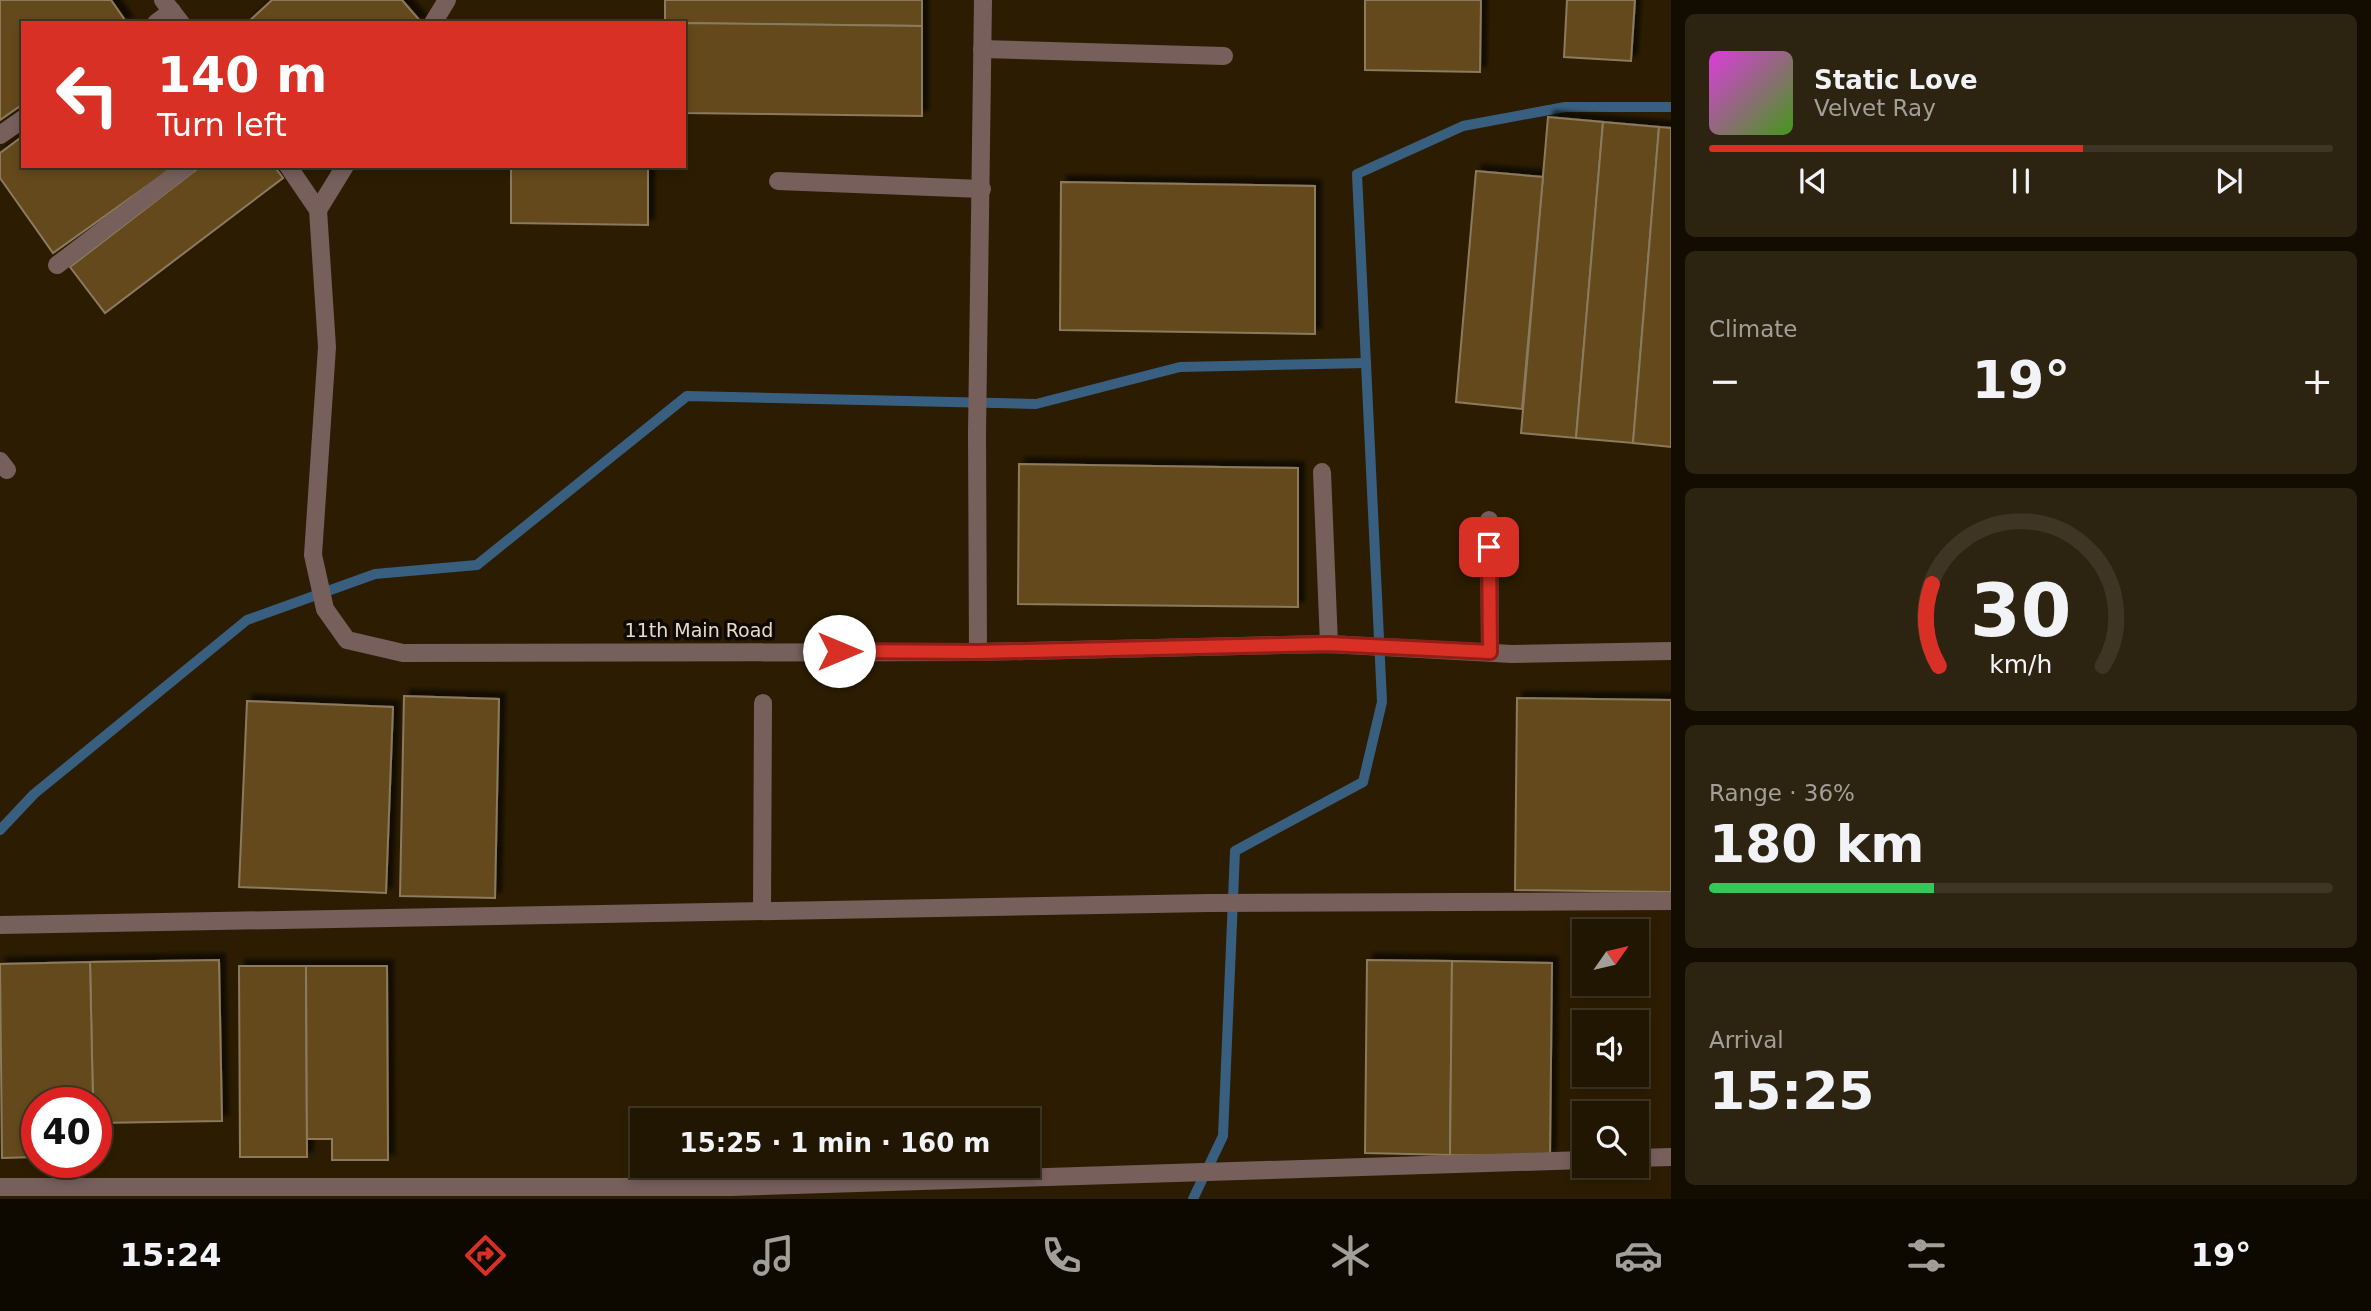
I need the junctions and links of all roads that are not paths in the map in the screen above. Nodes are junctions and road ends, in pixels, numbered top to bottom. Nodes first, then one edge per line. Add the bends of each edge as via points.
1 (447, 0) edge
2 (982, 0) edge
3 (434, 21) edge
4 (982, 49) junction
5 (1224, 56) dead end
6 (21, 120) edge
7 (0, 135) edge
8 (184, 168) edge
9 (289, 168) edge
10 (344, 168) edge
11 (778, 181) dead end
12 (982, 189) junction
13 (318, 210) junction
14 (57, 265) dead end
15 (1322, 472) dead end
16 (1489, 520) dead end
17 (1329, 644) junction
18 (1671, 651) edge
19 (978, 652) junction
20 (1490, 652) junction
21 (763, 703) dead end
22 (1671, 901) edge
23 (762, 911) junction
24 (0, 925) edge
25 (1671, 1157) edge
26 (1649, 1158) edge
27 (1572, 1160) edge
28 (0, 1187) edge
29 (174, 1193) edge

1 - 3 street
2 - 4 street
4 - 5 street
4 - 12 street
6 - 7 street
8 - 14 street
9 - 13 street
10 - 13 street
11 - 12 street
12 - 19 street
13 - 19 street, 11th Main Road via 327,347 313,555 325,609 347,640 403,653
15 - 17 street
16 - 20 street
17 - 19 street, 11th Main Road
17 - 20 street, 11th Main Road
18 - 20 street, 11th Main Road
21 - 23 street
22 - 23 street via 1259,902
23 - 24 street
25 - 26 street
27 - 29 street via 731,1187
28 - 29 street

